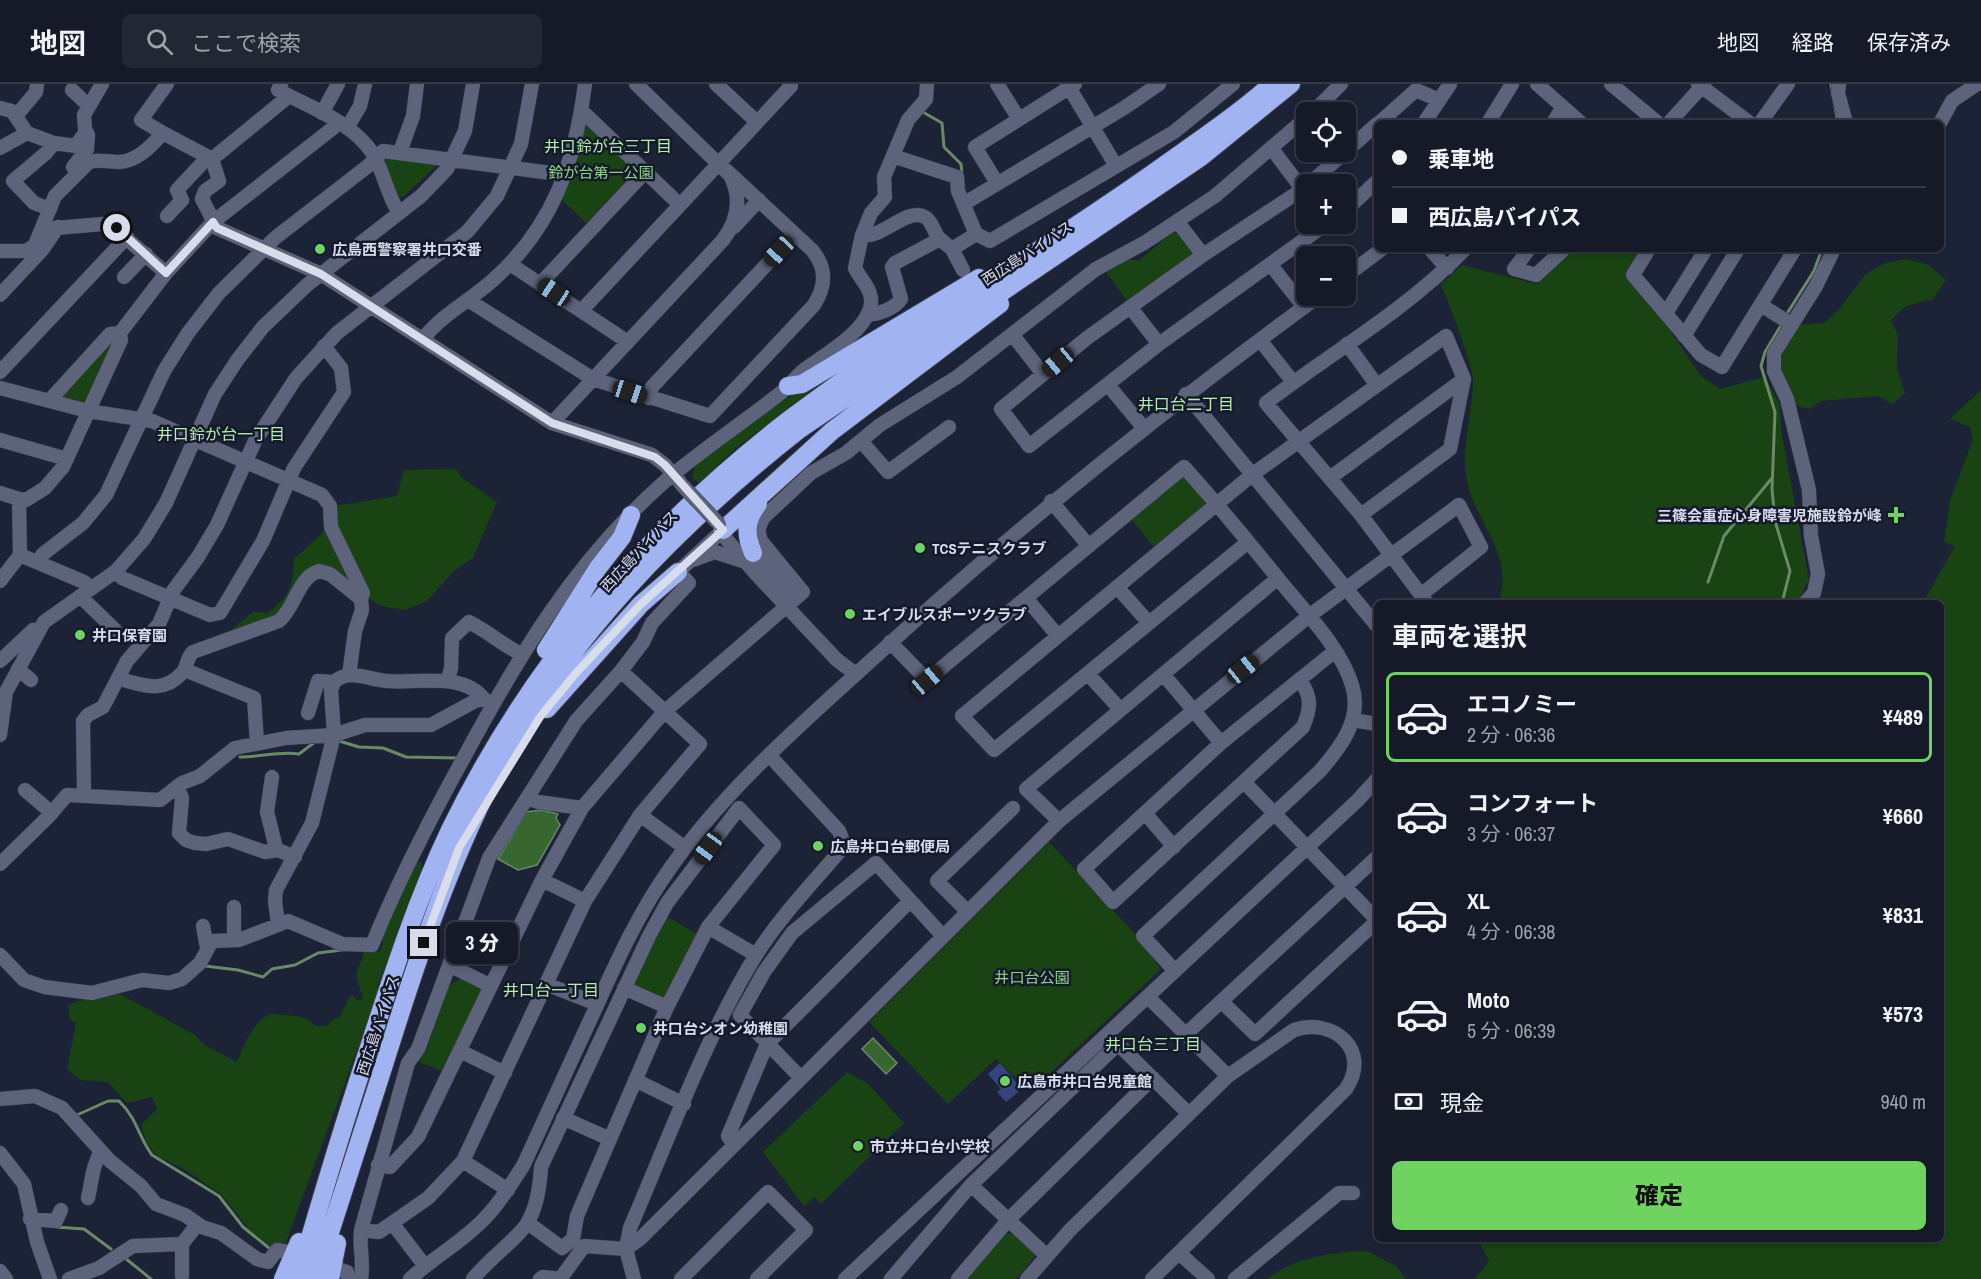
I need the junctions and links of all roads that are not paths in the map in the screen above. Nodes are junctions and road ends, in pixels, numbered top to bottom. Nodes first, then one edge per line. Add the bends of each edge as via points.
1 (37, 84) edge
2 (102, 84) edge
3 (167, 84) edge
4 (281, 84) edge
5 (338, 84) edge
6 (365, 84) edge
7 (417, 84) edge
8 (473, 84) edge
9 (532, 84) edge
10 (585, 84) edge
11 (636, 84) edge
12 (716, 84) edge
13 (789, 84) edge
14 (927, 84) edge
15 (997, 84) edge
16 (1159, 84) edge
17 (1272, 84) edge
18 (1291, 84) edge
19 (1341, 84) edge
20 (1450, 84) edge
21 (1512, 84) edge
22 (1537, 84) edge
23 (1611, 84) edge
24 (1788, 84) edge
25 (1839, 84) edge
26 (1977, 84) edge
27 (1070, 85) edge
28 (1701, 85) edge
29 (1226, 86) edge
30 (72, 90) dead end
31 (289, 96) junction
32 (1439, 100) junction
33 (1322, 102) edge
34 (88, 105) junction
35 (1563, 107) junction
36 (0, 108) edge
37 (582, 111) junction
38 (322, 113) junction
39 (16, 116) junction
40 (1019, 119) junction
41 (1382, 120) edge
42 (1426, 120) edge
43 (1490, 120) edge
44 (1555, 120) edge
45 (1578, 120) edge
46 (1654, 120) edge
47 (1672, 120) edge
48 (1746, 120) edge
49 (1762, 120) edge
50 (1845, 120) edge
51 (1942, 120) edge
52 (757, 122) junction
53 (342, 125) junction
54 (1093, 127) junction
55 (1296, 127) edge
56 (1374, 128) edge
57 (163, 133) junction
58 (27, 134) junction
59 (88, 135) junction
60 (54, 143) junction
61 (0, 148) edge
62 (1272, 149) junction
63 (400, 152) junction
64 (893, 156) junction
65 (210, 158) junction
66 (375, 159) junction
67 (453, 161) junction
68 (722, 166) junction
69 (1116, 166) junction
70 (513, 168) junction
71 (645, 172) junction
72 (1323, 174) edge
73 (566, 175) junction
74 (1296, 177) edge
75 (996, 183) junction
76 (1374, 184) edge
77 (60, 190) junction
78 (1296, 195) edge
79 (759, 200) junction
80 (1356, 201) edge
81 (965, 203) junction
82 (680, 205) junction
83 (50, 209) junction
84 (399, 213) junction
85 (167, 216) dead end
86 (1177, 221) junction
87 (213, 222) junction
88 (51, 228) junction
89 (795, 234) junction
90 (976, 234) junction
91 (1312, 234) edge
92 (862, 235) junction
93 (1075, 235) junction
94 (128, 237) junction
95 (940, 239) junction
96 (723, 240) junction
97 (266, 247) junction
98 (952, 249) junction
99 (1378, 252) edge
100 (1433, 252) edge
101 (1462, 252) edge
102 (1527, 252) edge
103 (1561, 252) edge
104 (1647, 252) edge
105 (1704, 252) edge
106 (1736, 252) edge
107 (1794, 252) edge
108 (1833, 252) edge
109 (2, 253) edge
110 (146, 254) junction
111 (1203, 255) junction
112 (510, 264) junction
113 (1270, 264) junction
114 (1356, 268) edge
115 (1447, 268) junction
116 (963, 270) dead end
117 (166, 273) junction
118 (321, 274) junction
119 (124, 277) dead end
120 (540, 284) junction
121 (0, 295) edge
122 (468, 300) junction
123 (1761, 305) junction
124 (372, 307) junction
125 (1130, 307) junction
126 (1304, 307) joint
127 (582, 310) junction
128 (1666, 313) junction
129 (867, 315) junction
130 (1791, 324) junction
131 (120, 333) junction
132 (1012, 334) junction
133 (1684, 336) junction
134 (423, 339) junction
135 (1260, 340) junction
136 (628, 342) junction
137 (1160, 344) junction
138 (1347, 344) junction
139 (324, 346) junction
140 (0, 354) edge
141 (14, 360) junction
142 (0, 372) edge
143 (1043, 374) junction
144 (593, 379) junction
145 (1464, 379) junction
146 (1293, 382) junction
147 (1376, 384) junction
148 (1108, 385) junction
149 (788, 386) junction
150 (0, 388) edge
151 (1186, 394) junction
152 (649, 398) junction
153 (49, 401) junction
154 (88, 411) junction
155 (141, 419) junction
156 (552, 423) junction
157 (1143, 427) junction
158 (949, 428) dead end
159 (0, 440) edge
160 (193, 440) junction
161 (1298, 440) junction
162 (861, 441) junction
163 (68, 459) junction
164 (244, 461) junction
165 (1253, 474) junction
166 (1330, 478) junction
167 (677, 479) junction
168 (288, 481) junction
169 (776, 482) junction
170 (0, 493) edge
171 (19, 498) junction
172 (1051, 501) junction
173 (1216, 503) junction
174 (631, 514) junction
175 (1361, 515) junction
176 (721, 527) junction
177 (1248, 542) junction
178 (1089, 546) junction
179 (20, 555) junction
180 (1392, 555) junction
181 (749, 558) junction
182 (38, 562) junction
183 (682, 567) junction
184 (116, 571) junction
185 (1278, 578) junction
186 (0, 581) edge
187 (1117, 587) junction
188 (1346, 588) junction
189 (85, 592) junction
190 (1026, 597) junction
191 (169, 598) junction
192 (361, 599) junction
193 (1425, 599) edge
194 (1808, 600) edge
195 (791, 604) junction
196 (1309, 616) junction
197 (1374, 622) edge
198 (1149, 623) junction
199 (115, 630) dead end
200 (38, 633) junction
201 (1058, 636) junction
202 (890, 642) junction
203 (1335, 651) junction
204 (521, 654) junction
205 (0, 661) edge
206 (18, 669) junction
207 (184, 670) junction
208 (621, 671) junction
209 (856, 674) junction
210 (1088, 674) junction
211 (1163, 674) junction
212 (349, 675) junction
213 (118, 679) junction
214 (31, 680) dead end
215 (1300, 680) junction
216 (447, 681) junction
217 (334, 682) junction
218 (489, 702) junction
219 (1120, 709) junction
220 (1194, 709) junction
221 (664, 712) junction
222 (308, 713) dead end
223 (1353, 720) junction
224 (1374, 724) edge
225 (0, 735) edge
226 (333, 738) junction
227 (257, 743) junction
228 (1221, 743) junction
229 (769, 756) junction
230 (489, 758) junction
231 (272, 777) dead end
232 (1374, 782) edge
233 (1245, 783) junction
234 (177, 787) junction
235 (25, 789) dead end
236 (84, 794) junction
237 (526, 798) junction
238 (582, 808) junction
239 (1013, 808) dead end
240 (52, 813) junction
241 (1145, 813) junction
242 (1274, 814) junction
243 (640, 815) junction
244 (1059, 821) junction
245 (1174, 847) junction
246 (459, 848) junction
247 (685, 848) junction
248 (1307, 849) junction
249 (274, 850) junction
250 (295, 856) junction
251 (1374, 860) edge
252 (0, 864) edge
253 (542, 880) junction
254 (1344, 888) junction
255 (585, 901) junction
256 (910, 901) junction
257 (234, 906) dead end
258 (966, 911) junction
259 (1374, 917) edge
260 (1374, 923) edge
261 (278, 924) junction
262 (203, 926) dead end
263 (708, 927) junction
264 (942, 935) junction
265 (234, 940) junction
266 (207, 948) junction
267 (0, 955) edge
268 (756, 955) junction
269 (449, 965) junction
270 (1175, 971) junction
271 (546, 984) junction
272 (491, 986) junction
273 (624, 988) junction
274 (1148, 997) junction
275 (1222, 1002) junction
276 (597, 1004) junction
277 (667, 1006) junction
278 (1186, 1034) junction
279 (767, 1044) junction
280 (462, 1052) junction
281 (505, 1073) junction
282 (1228, 1076) junction
283 (801, 1078) junction
284 (1153, 1078) junction
285 (635, 1080) junction
286 (0, 1099) edge
287 (684, 1104) junction
288 (1189, 1114) junction
289 (368, 1116) junction
290 (563, 1118) junction
291 (610, 1139) junction
292 (734, 1145) junction
293 (101, 1151) junction
294 (0, 1153) edge
295 (463, 1161) junction
296 (378, 1165) junction
297 (326, 1179) junction
298 (971, 1185) junction
299 (508, 1190) junction
300 (1353, 1193) dead end
301 (88, 1198) dead end
302 (61, 1210) dead end
303 (36, 1219) junction
304 (1009, 1219) junction
305 (392, 1223) junction
306 (528, 1223) junction
307 (197, 1225) junction
308 (361, 1230) junction
309 (182, 1244) junction
310 (626, 1249) junction
311 (288, 1252) dead end
312 (1179, 1253) junction
313 (1047, 1256) junction
314 (425, 1266) junction
315 (0, 1271) edge
316 (334, 1274) edge
317 (182, 1275) dead end
318 (898, 1277) edge
319 (6, 1279) edge
320 (50, 1279) edge
321 (69, 1279) edge
322 (283, 1279) edge
323 (298, 1279) edge
324 (315, 1279) edge
325 (348, 1279) edge
326 (361, 1279) edge
327 (410, 1279) edge
328 (473, 1279) edge
329 (540, 1279) edge
330 (562, 1279) edge
331 (634, 1279) edge
332 (681, 1279) edge
333 (757, 1279) edge
334 (845, 1279) edge
335 (958, 1279) edge
336 (1027, 1279) edge
337 (1152, 1279) edge
338 (1208, 1279) edge
339 (1235, 1279) edge

1 - 39 street via 36,92
2 - 34 street
3 - 57 street via 141,120
4 - 31 street via 278,90
5 - 38 street
6 - 53 street via 360,106
7 - 63 street via 413,116
8 - 67 street via 465,131
9 - 70 street
10 - 37 street
11 - 68 street
12 - 52 street
13 - 52 street
14 - 64 street via 926,99 908,120
15 - 40 street
16 - 54 street
17 - 93 highway, 西広島バイパス
18 - 93 highway, 西広島バイパス via 1201,157
19 - 33 street
20 - 32 street
21 - 43 street
22 - 35 street
23 - 46 street
24 - 49 street
25 - 50 street
26 - 51 street via 1952,101
27 - 40 street
27 - 54 street
28 - 47 street
28 - 48 street
29 - 69 street via 1174,132
30 - 34 street
31 - 38 street
31 - 65 street
32 - 41 street via 1416,90
32 - 42 street
34 - 59 street via 83,121
35 - 44 street
35 - 45 street
36 - 39 street via 9,109
37 - 71 street
37 - 73 street
38 - 53 street
39 - 58 street
40 - 75 street via 975,147
52 - 68 street
53 - 66 street via 365,144
53 - 87 street via 333,128
54 - 69 street
54 - 75 street
55 - 62 street
56 - 72 street
57 - 65 street
57 - 77 street via 134,158 89,162
58 - 60 street
58 - 61 street
59 - 60 street via 82,136 76,146
59 - 77 street via 85,153 59,183
60 - 83 street via 13,181 34,203
62 - 74 street
62 - 86 street via 1215,196
63 - 66 street via 383,151
63 - 67 street
64 - 81 street via 957,177 958,191
64 - 92 street via 883,180 885,197 871,213
65 - 85 street via 177,189 182,200
65 - 87 street via 219,181 205,191 202,199
66 - 84 street
66 - 97 street
67 - 70 street
67 - 84 street via 430,188
68 - 79 street
68 - 82 street
68 - 96 street via 734,182 738,203 735,220
69 - 90 street via 990,241
70 - 73 street
70 - 124 street via 497,196 468,232
71 - 82 street
71 - 120 street
73 - 112 street via 541,224
75 - 81 street
76 - 80 street
77 - 83 street
78 - 111 street
79 - 89 street
79 - 96 street
81 - 90 street
82 - 127 street
83 - 88 street
84 - 118 street
86 - 111 street
86 - 132 street via 1096,269
87 - 97 street via 217,228
87 - 117 street
88 - 94 street via 106,224
88 - 109 street via 29,250
88 - 121 street via 42,250
89 - 152 street via 652,387
89 - 152 street via 817,256 823,271 823,287 813,305 710,416
90 - 98 street
91 - 113 street
92 - 95 street via 919,215 927,218
92 - 129 street via 855,268 870,293
93 - 149 highway via 946,296 802,384
93 - 169 highway via 945,348 832,431
93 - 230 highway, 西広島バイパス via 792,418 699,495 595,603 554,656
93 - 246 highway, 西広島バイパス via 750,468 650,561 576,649 500,765
94 - 110 street
94 - 141 street
95 - 98 street
95 - 129 street via 895,263 892,267 899,303
96 - 136 street
97 - 118 street
97 - 155 street via 230,281 188,333
98 - 116 street
99 - 114 street
100 - 115 street
101 - 115 street
102 - 103 street via 1514,269 1536,275
104 - 128 street via 1633,274
105 - 128 street
106 - 133 street
107 - 123 street
108 - 130 street
110 - 117 street
110 - 119 street
111 - 125 street
112 - 120 street
112 - 122 street
113 - 126 street
113 - 137 street
115 - 138 street
117 - 131 street
118 - 124 street
118 - 160 street via 282,308 246,348 212,400
120 - 127 street
122 - 134 street
122 - 144 street
123 - 130 street
123 - 133 street via 1722,367 1701,355
124 - 134 street
124 - 139 street
125 - 137 street
125 - 143 street
126 - 135 street
127 - 136 street
128 - 133 street
129 - 149 street via 840,345 802,371
130 - 194 street via 1772,364 1790,406 1809,490 1818,574 1814,593
131 - 153 street via 110,334
131 - 154 street via 121,340
132 - 143 street
132 - 162 street
134 - 156 street
135 - 146 street
135 - 151 street
136 - 144 street
137 - 148 street
138 - 146 street
138 - 147 street
139 - 164 street via 283,396
139 - 168 street via 341,368 344,392
140 - 141 street
141 - 142 street
143 - 148 street via 1000,409 1029,446
144 - 152 street
144 - 156 street
145 - 147 street via 1446,336
145 - 166 street
145 - 175 street via 1450,449
146 - 161 street via 1266,403
147 - 161 street
148 - 157 street
149 - 167 street via 710,443
150 - 153 street
151 - 157 street
151 - 165 street
153 - 154 street
154 - 155 street
154 - 163 street
155 - 160 street
155 - 182 street via 106,495 83,523
156 - 167 street via 652,455
157 - 172 street
158 - 162 street via 888,472
159 - 163 street
160 - 164 street
160 - 184 street via 160,514
161 - 165 street
161 - 166 street
162 - 195 street via 811,473 763,518 758,530 762,541 803,592
163 - 171 street via 45,488 26,500
164 - 168 street
164 - 191 street via 217,525
165 - 173 street
165 - 188 street
166 - 175 street
167 - 174 street
167 - 176 street, bridge
168 - 191 street via 263,541 220,613 210,615
168 - 192 street via 328,501 331,527 363,593
169 - 176 highway
169 - 181 highway via 748,521
170 - 171 street
171 - 179 street
172 - 178 street
172 - 202 street
173 - 177 street
173 - 178 street via 1185,467
173 - 187 street
174 - 204 street via 574,578
174 - 230 highway via 622,537 598,568 520,692
175 - 180 street
176 - 181 street via 733,534
176 - 183 street
177 - 185 street
177 - 198 street
178 - 190 street
179 - 182 street
179 - 186 street
180 - 188 street
180 - 193 street
180 - 193 street via 1459,505 1481,547
181 - 183 street via 715,552
181 - 195 street
182 - 189 street via 84,582
183 - 208 street via 689,583 652,623 644,642
183 - 246 highway via 576,673 540,717
184 - 189 street
184 - 191 street via 122,578
185 - 196 street
185 - 211 street
187 - 198 street
187 - 201 street
188 - 196 street
188 - 197 street
189 - 199 street
189 - 200 street via 47,619
190 - 201 street
190 - 202 street via 927,680
191 - 213 street via 159,624 127,661
192 - 207 street via 330,574 316,571 306,579 279,621 193,652
192 - 212 street
195 - 209 street via 837,660
195 - 221 street
196 - 203 street
196 - 220 street
198 - 210 street
200 - 205 street via 33,630
200 - 206 street
201 - 210 street via 962,716 994,750
202 - 209 street
203 - 215 street
203 - 223 street via 1353,686
204 - 216 street via 469,622 452,638
204 - 218 street
206 - 214 street
206 - 225 street via 4,698
207 - 213 street via 156,687 140,687
207 - 227 street via 254,698
208 - 221 street
208 - 237 street via 576,721
209 - 229 street
210 - 219 street
211 - 219 street
211 - 220 street
212 - 216 street via 389,682
212 - 217 street
213 - 236 street via 103,707 88,715 82,724
215 - 228 street
215 - 233 street via 1308,691 1311,709 1303,727
216 - 218 street via 474,690
217 - 222 street via 318,681
217 - 226 street
218 - 226 street via 431,725 365,725
218 - 261 street via 414,850 372,945 342,944 319,937 293,922
219 - 244 street via 1026,789
220 - 228 street
220 - 244 street
221 - 238 street
221 - 243 street via 700,744
223 - 224 street
223 - 242 street via 1342,745 1328,763
226 - 227 street via 286,738
226 - 250 street via 312,823
227 - 234 street via 235,748 200,776
228 - 241 street
229 - 247 street via 707,819
229 - 268 street via 839,831 843,841 839,852 796,898
230 - 297 highway, 西広島バイパス via 450,831 421,898
231 - 249 street via 267,812
232 - 248 street
233 - 242 street
233 - 245 street
234 - 236 street via 156,800
234 - 249 street via 182,798 179,833 186,840 206,844 223,839 265,852
235 - 240 street
236 - 240 street via 67,795
237 - 238 street
237 - 269 street via 489,858
238 - 253 street
239 - 258 street via 937,881
240 - 252 street
241 - 245 street
241 - 245 street via 1084,869 1113,902
242 - 248 street
242 - 270 street via 1143,936
243 - 247 street
243 - 255 street
244 - 258 street
246 - 289 highway, 西広島バイパス
247 - 276 street via 641,914
248 - 254 street
248 - 270 street
249 - 250 street
250 - 261 street via 275,894
251 - 254 street
253 - 255 street
253 - 272 street
254 - 259 street
254 - 275 street
255 - 271 street
256 - 264 street
256 - 279 street
256 - 279 street via 876,863 792,933 740,1015
257 - 265 street
258 - 264 street
260 - 275 street via 1255,1034
261 - 265 street
262 - 266 street
263 - 268 street
263 - 273 street via 774,845 739,808 667,903
263 - 277 street
264 - 283 street
265 - 266 street via 214,940
266 - 267 street via 196,969 175,982 142,980 86,993 24,980
268 - 287 street via 718,1026
269 - 272 street
269 - 296 street via 418,1049 408,1063
270 - 274 street
271 - 276 street
271 - 281 street
272 - 280 street
273 - 277 street
273 - 290 street
274 - 278 street
274 - 334 street
275 - 278 street
276 - 299 street via 524,1164
277 - 285 street
278 - 282 street
279 - 283 street
279 - 292 street via 728,1136
280 - 281 street
280 - 296 street via 418,1137 390,1167
281 - 295 street
282 - 288 street
282 - 312 street via 1294,1030 1306,1026 1328,1028 1350,1046 1354,1058 1353,1079 1346,1089
283 - 292 street
284 - 288 street
284 - 298 street via 1118,1044
284 - 304 street
285 - 287 street
285 - 291 street
286 - 293 street via 28,1095 56,1105
287 - 310 street via 630,1228
288 - 313 street
289 - 316 highway
289 - 324 highway, 西広島バイパス
290 - 291 street
290 - 306 street via 541,1167
291 - 306 street via 577,1216 573,1239 562,1248
292 - 310 street
293 - 301 street via 90,1177
293 - 307 street via 156,1204 185,1215
294 - 303 street via 24,1184
295 - 299 street
295 - 305 street via 428,1198
296 - 308 street
297 - 322 highway
297 - 323 highway, 西広島バイパス
298 - 304 street
298 - 318 street
299 - 314 street via 487,1217
300 - 339 street via 1339,1193
302 - 303 street via 56,1221
303 - 320 street
304 - 313 street
304 - 335 street
305 - 308 street via 379,1232
305 - 314 street
306 - 328 street
307 - 309 street
307 - 311 street via 228,1237 264,1263 277,1250
308 - 326 street
309 - 317 street
309 - 321 street via 133,1246 99,1268
310 - 330 street via 584,1246
310 - 331 street
312 - 337 street
312 - 338 street
313 - 336 street
314 - 327 street
315 - 319 street
316 - 325 street via 347,1272
329 - 330 street
332 - 333 street via 768,1192 807,1230

